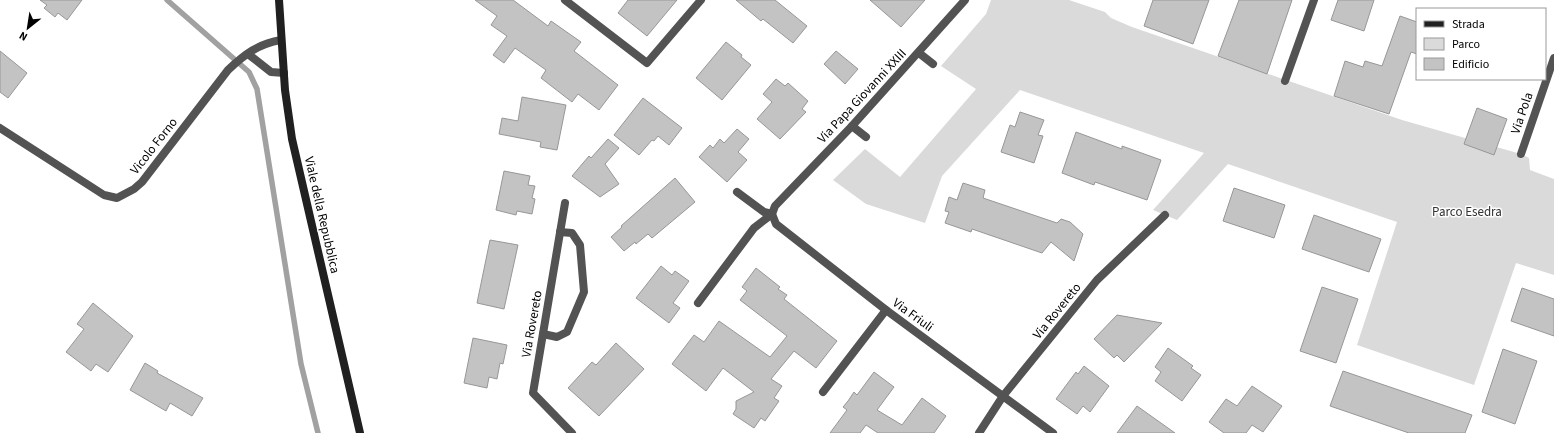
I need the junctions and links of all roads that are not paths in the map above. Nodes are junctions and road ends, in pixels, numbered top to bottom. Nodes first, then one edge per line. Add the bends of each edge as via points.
1 (279, 0) edge
2 (565, 0) edge
3 (701, 0) edge
4 (965, 0) edge
5 (1314, 0) edge
6 (281, 40) junction
7 (919, 53) junction
8 (245, 55) junction
9 (1554, 58) edge
10 (933, 64) dead end
11 (284, 74) junction
12 (1285, 81) dead end
13 (852, 126) junction
14 (0, 128) edge
15 (866, 137) dead end
16 (1521, 154) dead end
17 (737, 192) dead end
18 (565, 203) dead end
19 (774, 210) junction
20 (1165, 215) dead end
21 (560, 232) junction
22 (698, 303) dead end
23 (886, 310) junction
24 (543, 334) junction
25 (823, 392) dead end
26 (1003, 396) junction
27 (360, 433) edge
28 (572, 433) edge
29 (979, 433) edge
30 (1054, 433) edge

1 - 6 main road, Viale della Repubblica
2 - 3 street via 647,63
4 - 7 street, Via Papa Giovanni XXIII
5 - 12 street
6 - 8 street, Vicolo Forno via 264,43
6 - 11 main road, Viale della Repubblica
7 - 10 street
7 - 13 street, Via Papa Giovanni XXIII
8 - 11 street via 271,72
8 - 14 street, Vicolo Forno via 228,70 142,182 117,198 104,195
9 - 16 street, Via Pola
11 - 27 main road, Viale della Repubblica via 292,139 302,187
13 - 15 street
13 - 19 street, Via Papa Giovanni XXIII
17 - 19 street via 764,212
18 - 21 street, Via Rovereto
19 - 22 street, Via Papa Giovanni XXIII via 754,228
19 - 23 street, Via Friuli via 776,224
20 - 26 street, Via Rovereto via 1097,280
21 - 24 street, Via Rovereto
21 - 24 street via 572,233 580,245 584,292 567,332 557,337
23 - 25 street
23 - 26 street, Via Friuli
24 - 28 street, Via Rovereto via 533,393
26 - 29 street, Via Rovereto
26 - 30 street, Via Friuli

